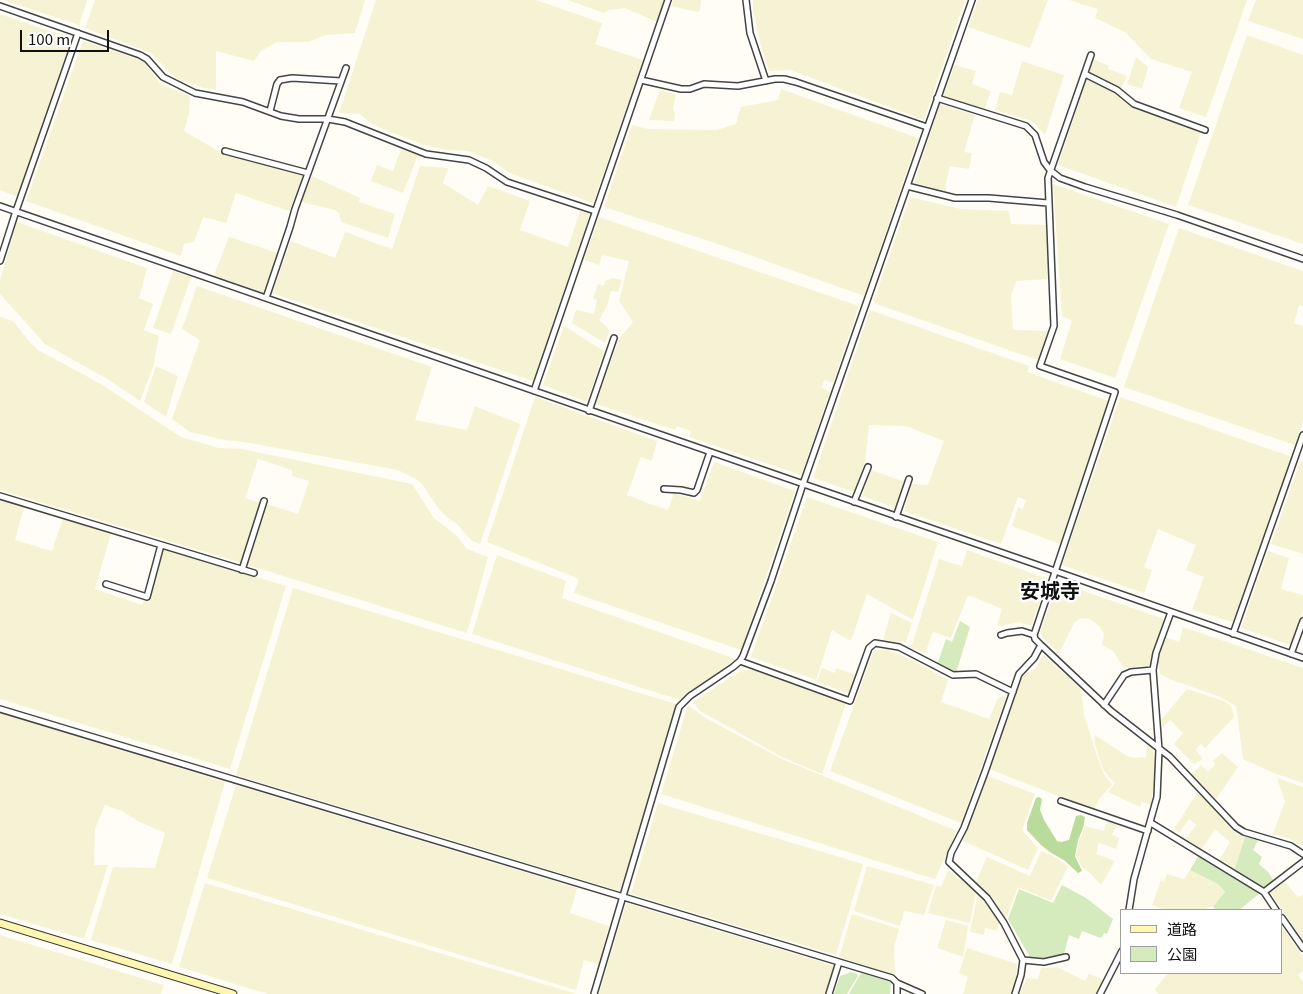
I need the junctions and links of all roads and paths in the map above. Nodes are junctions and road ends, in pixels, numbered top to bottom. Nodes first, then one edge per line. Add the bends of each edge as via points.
1 (668, 0) edge
2 (746, 0) edge
3 (972, 0) edge
4 (0, 6) edge
5 (78, 33) junction
6 (1091, 55) dead end
7 (346, 68) dead end
8 (1085, 74) junction
9 (641, 80) junction
10 (341, 81) junction
11 (766, 81) junction
12 (937, 98) junction
13 (270, 111) junction
14 (328, 119) junction
15 (928, 127) junction
16 (1206, 130) dead end
17 (225, 151) dead end
18 (1050, 170) junction
19 (308, 173) junction
20 (907, 186) junction
21 (1048, 203) junction
22 (0, 206) edge
23 (16, 211) junction
24 (595, 211) junction
25 (1303, 259) edge
26 (0, 261) edge
27 (266, 298) junction
28 (614, 338) dead end
29 (534, 391) junction
30 (590, 411) junction
31 (1303, 435) edge
32 (710, 452) junction
33 (868, 467) dead end
34 (908, 479) dead end
35 (802, 484) junction
36 (664, 490) dead end
37 (0, 496) edge
38 (264, 501) dead end
39 (854, 502) junction
40 (896, 517) junction
41 (161, 545) junction
42 (242, 570) junction
43 (1055, 571) junction
44 (254, 573) dead end
45 (106, 584) dead end
46 (1171, 612) junction
47 (1303, 621) edge
48 (1233, 634) junction
49 (1001, 635) dead end
50 (1034, 635) junction
51 (1041, 645) junction
52 (1291, 654) junction
53 (1303, 658) edge
54 (740, 662) junction
55 (1153, 670) junction
56 (1013, 692) junction
57 (1104, 705) junction
58 (0, 710) edge
59 (1159, 750) junction
60 (1061, 801) dead end
61 (1151, 823) junction
62 (1148, 831) junction
63 (1303, 854) edge
64 (1303, 862) edge
65 (1264, 892) junction
66 (622, 898) junction
67 (1129, 909) edge
68 (1275, 909) edge
69 (1283, 919) edge
70 (0, 923) edge
71 (1303, 948) edge
72 (1120, 955) edge
73 (1066, 957) dead end
74 (1023, 960) junction
75 (839, 962) junction
76 (897, 983) junction
77 (233, 994) edge
78 (594, 994) edge
79 (829, 994) edge
80 (896, 994) edge
81 (922, 994) edge
82 (1015, 994) edge
83 (1100, 994) edge

1 - 9 street
2 - 11 street via 750,33
3 - 12 street
4 - 5 street
5 - 13 street via 140,54 163,77 195,93
5 - 23 street
6 - 8 street
7 - 10 street
8 - 16 street via 1117,90 1134,104
8 - 18 street
9 - 11 street via 681,89 704,84 738,86
9 - 24 street
10 - 13 street via 280,80
10 - 14 street
11 - 15 street via 796,82
12 - 15 street
12 - 18 street via 1026,126 1035,135
13 - 14 street via 299,119
14 - 19 street
14 - 24 street via 345,122 426,154 469,160 507,182
15 - 20 street
17 - 19 street
18 - 21 street
18 - 25 street via 1060,178 1085,187
19 - 27 street
20 - 21 street via 955,198
20 - 35 street
21 - 43 street via 1054,326 1040,366 1115,392
22 - 23 street
23 - 26 street
23 - 27 street
24 - 29 street
27 - 29 street
28 - 30 street
29 - 30 street
30 - 32 street
31 - 48 street
32 - 35 street
32 - 36 street via 698,490 694,493
33 - 39 street
34 - 40 street
35 - 39 street
35 - 54 street via 771,581
37 - 41 street
38 - 42 street
39 - 40 street
40 - 43 street
41 - 42 street
41 - 45 street via 147,597
42 - 44 street
43 - 46 street
43 - 50 street
46 - 48 street
46 - 55 street
47 - 52 street
48 - 52 street
49 - 50 street via 1022,631
50 - 51 street
51 - 56 street via 1022,670
51 - 57 street
52 - 53 street
54 - 56 street via 850,701 869,648 875,643 899,647 953,675 976,674
54 - 66 street via 690,696 680,707
55 - 57 street via 1124,675
55 - 59 street
56 - 74 street via 949,862 987,898
57 - 59 street
58 - 66 street
59 - 61 street via 1157,797
59 - 63 street via 1170,757 1236,827 1291,846
60 - 62 street
61 - 62 street
61 - 65 street
62 - 67 street
64 - 65 street
65 - 68 street
66 - 75 street
66 - 78 street
69 - 71 street
70 - 77 street
72 - 83 street
73 - 74 street via 1044,962
74 - 82 street
75 - 76 street via 892,978
75 - 79 street
76 - 80 street
76 - 81 street

